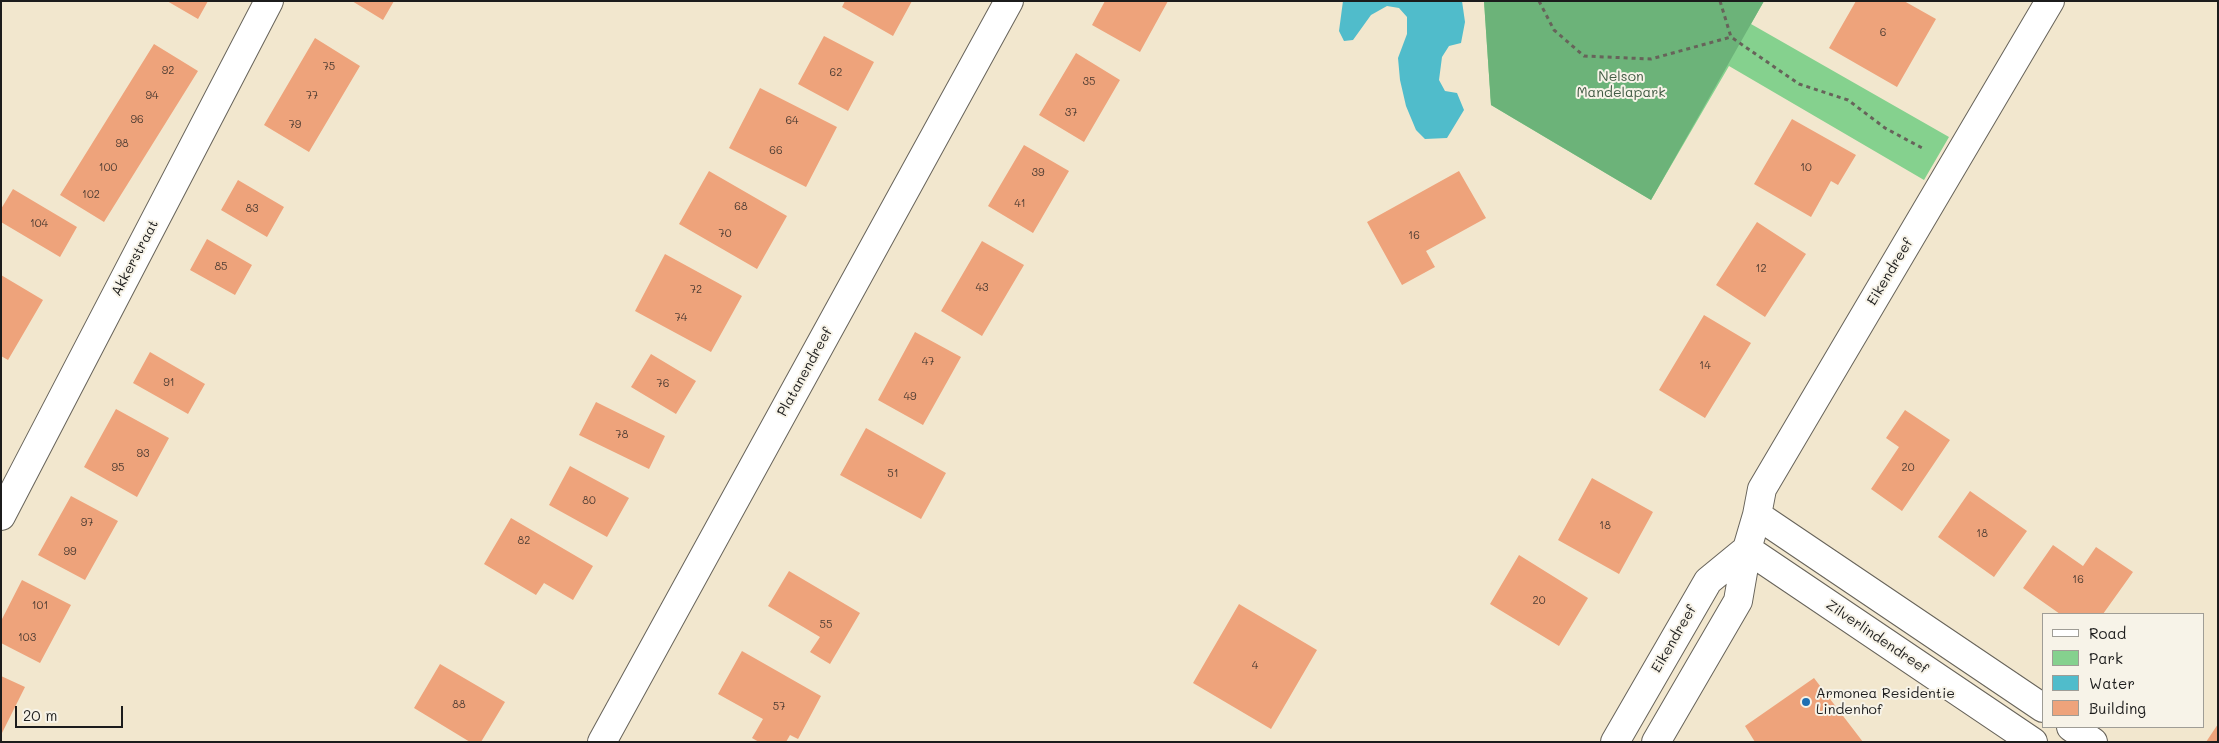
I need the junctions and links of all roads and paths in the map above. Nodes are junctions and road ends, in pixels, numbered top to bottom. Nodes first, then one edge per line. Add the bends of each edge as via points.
1 (269, 1) edge
2 (1009, 1) edge
3 (1539, 1) edge
4 (1720, 1) edge
5 (2050, 1) edge
6 (1731, 37) junction
7 (1953, 165) junction
8 (1757, 515) junction
9 (1, 516) edge
10 (1747, 549) junction
11 (2042, 707) edge
12 (2072, 728) edge
13 (602, 742) edge
14 (1615, 742) edge
15 (1656, 742) edge
16 (2032, 742) edge
17 (2093, 742) edge

1 - 9 street, Akkerstraat
2 - 13 street, Platanendreef
3 - 6 path via 1554,30 1584,56 1651,59
4 - 6 path
5 - 7 street, Eikendreef
6 - 7 path via 1799,84 1848,100 1885,128
7 - 8 street, Eikendreef via 1762,489
8 - 10 street, Eikendreef
8 - 11 street
10 - 14 street, Eikendreef via 1708,580
10 - 15 street, Eikendreef via 1738,601
10 - 16 street, Zilverlindendreef
12 - 17 street

